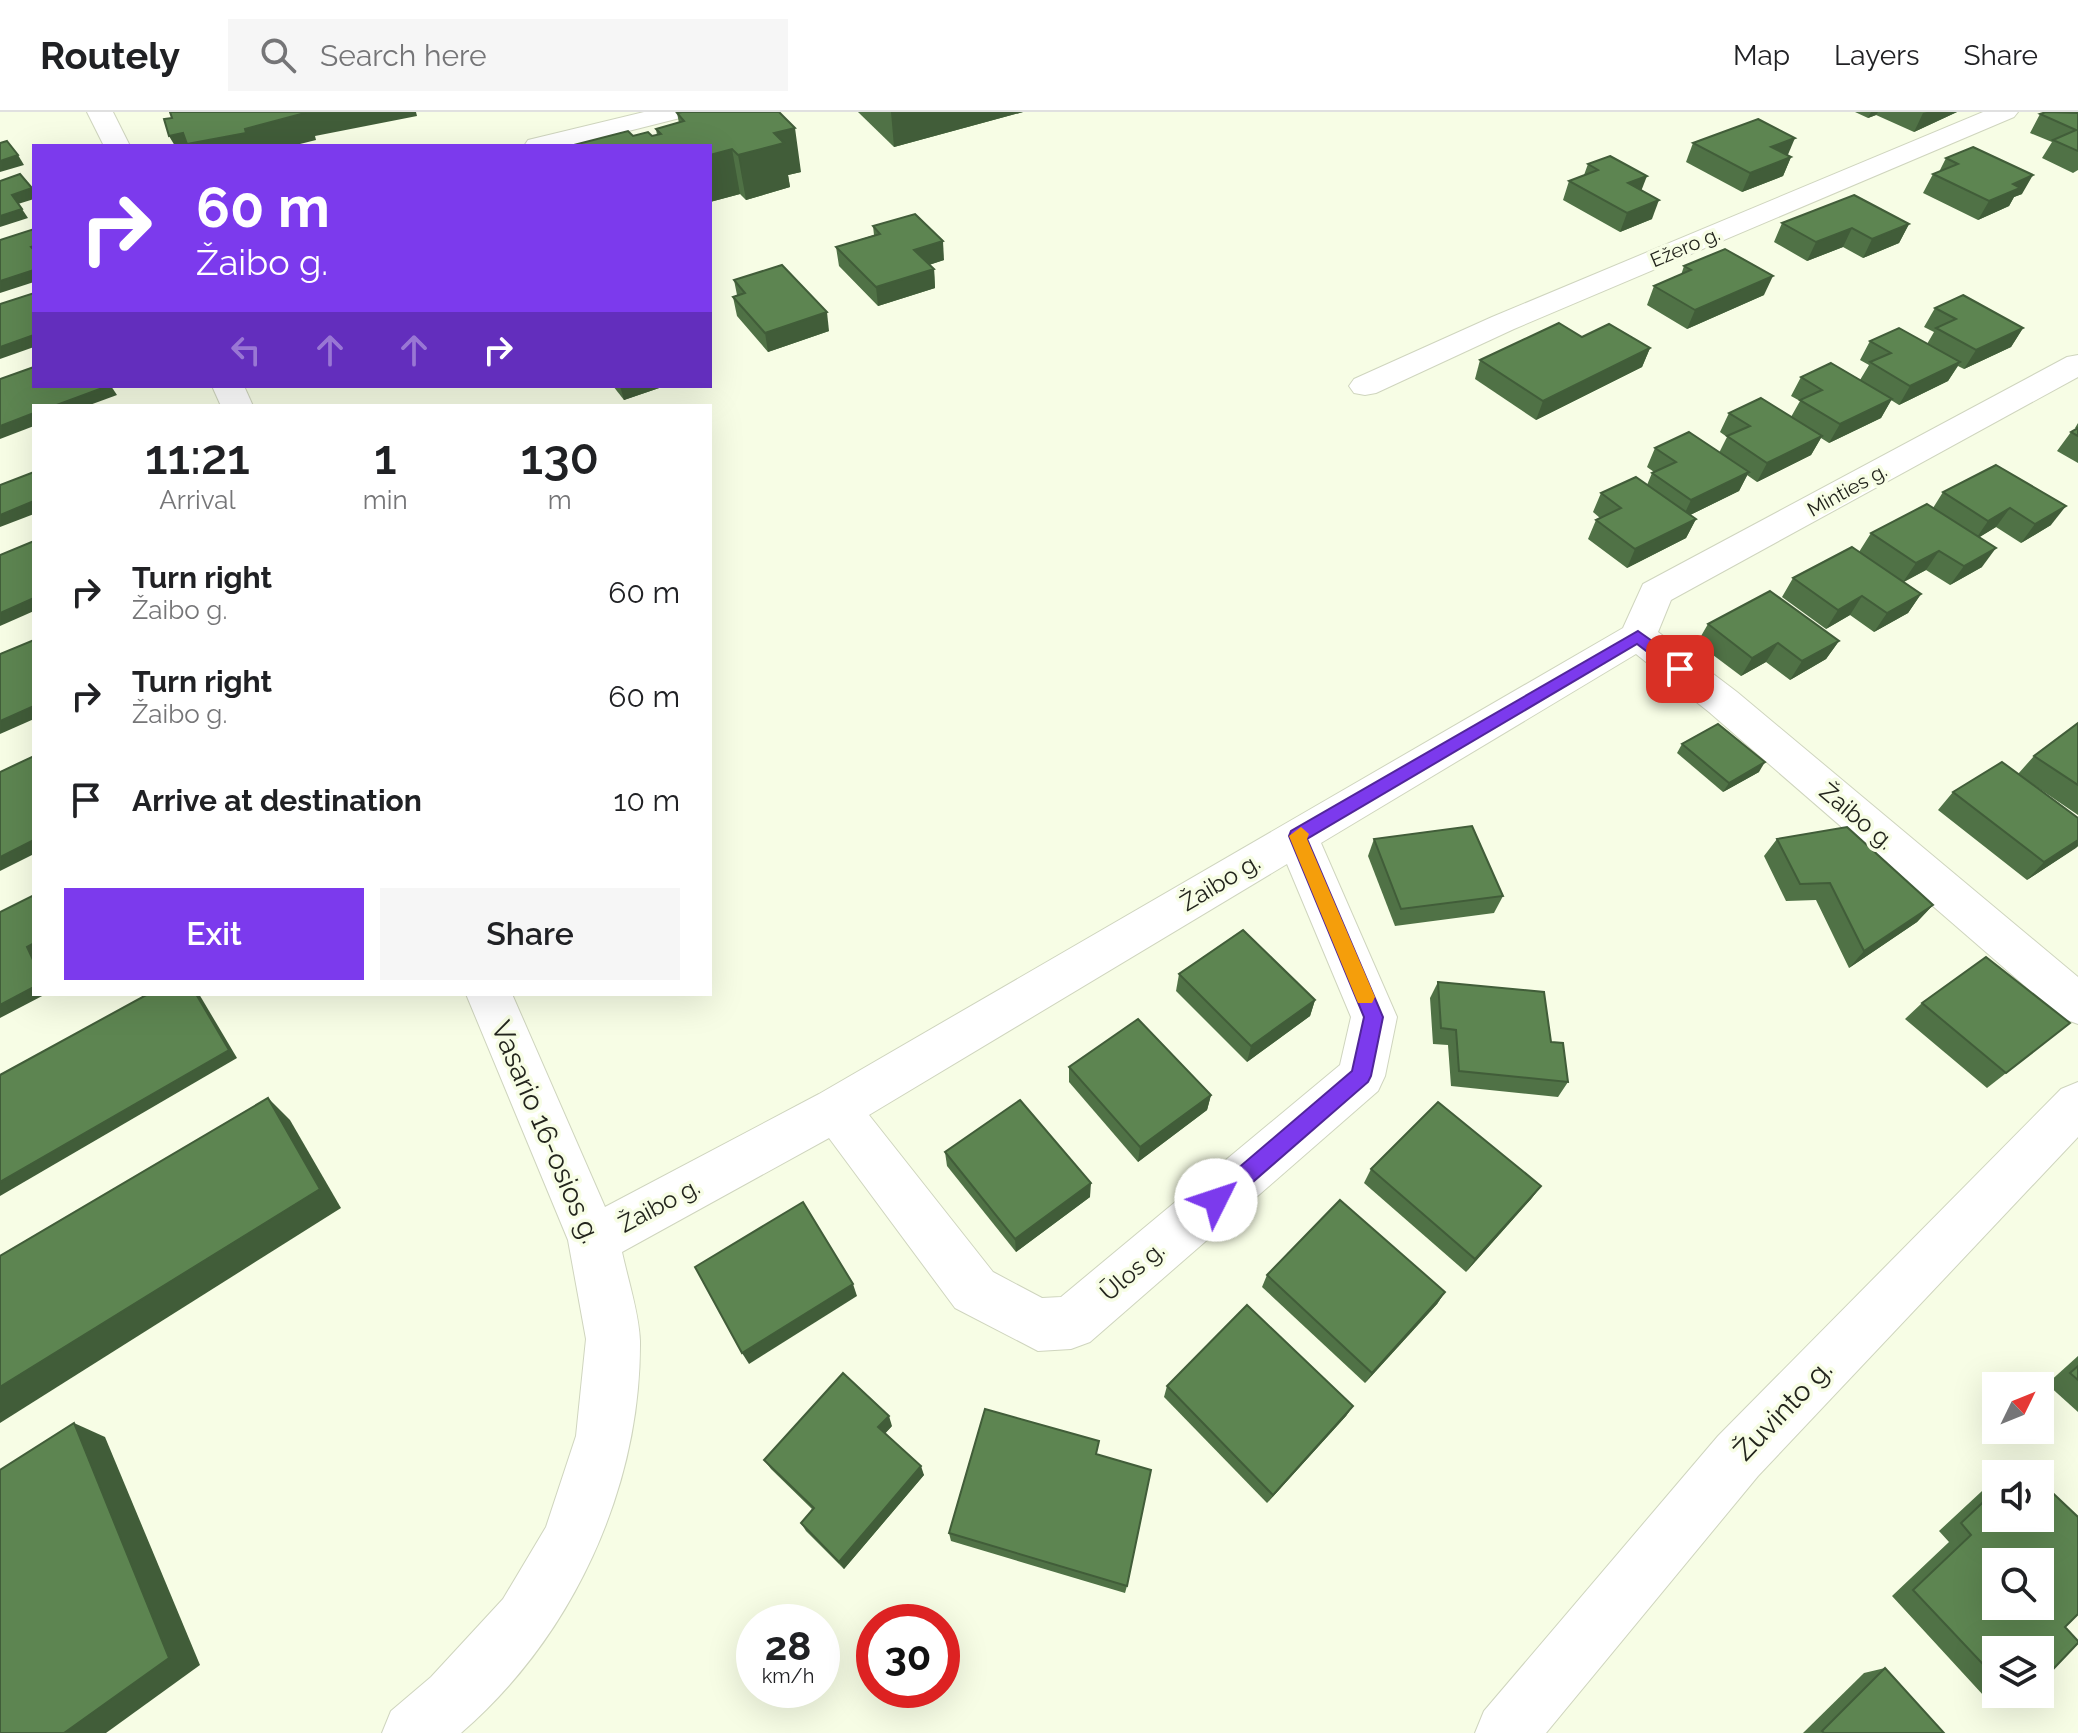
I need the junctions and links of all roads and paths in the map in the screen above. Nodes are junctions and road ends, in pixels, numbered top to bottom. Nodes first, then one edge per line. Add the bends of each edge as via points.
1 (100, 112) edge
2 (675, 112) edge
3 (2005, 112) edge
4 (116, 144) edge
5 (545, 144) edge
6 (2078, 364) edge
7 (1365, 386) dead end
8 (1638, 636) junction
9 (1297, 836) junction
10 (490, 996) edge
11 (2078, 1004) edge
12 (2078, 1104) edge
13 (836, 1109) junction
14 (594, 1240) junction
15 (413, 1733) edge
16 (1506, 1733) edge

1 - 4 street
2 - 5 street
3 - 7 street, Ežero g.
6 - 8 street, Minties g. via 1656,593
8 - 9 street, Žaibo g.
8 - 11 street, Žaibo g.
9 - 13 street, Žaibo g.
9 - 13 street, Ūlos g. via 1374,1017 1361,1076 1071,1323 1038,1325 974,1290
10 - 14 street, Vasario 16-osios g.
12 - 16 street, Žuvinto g. via 1738,1456
13 - 14 street, Žaibo g.
14 - 15 street, Vasario 16-osios g. via 613,1339 604,1436 571,1541 524,1620 453,1699

